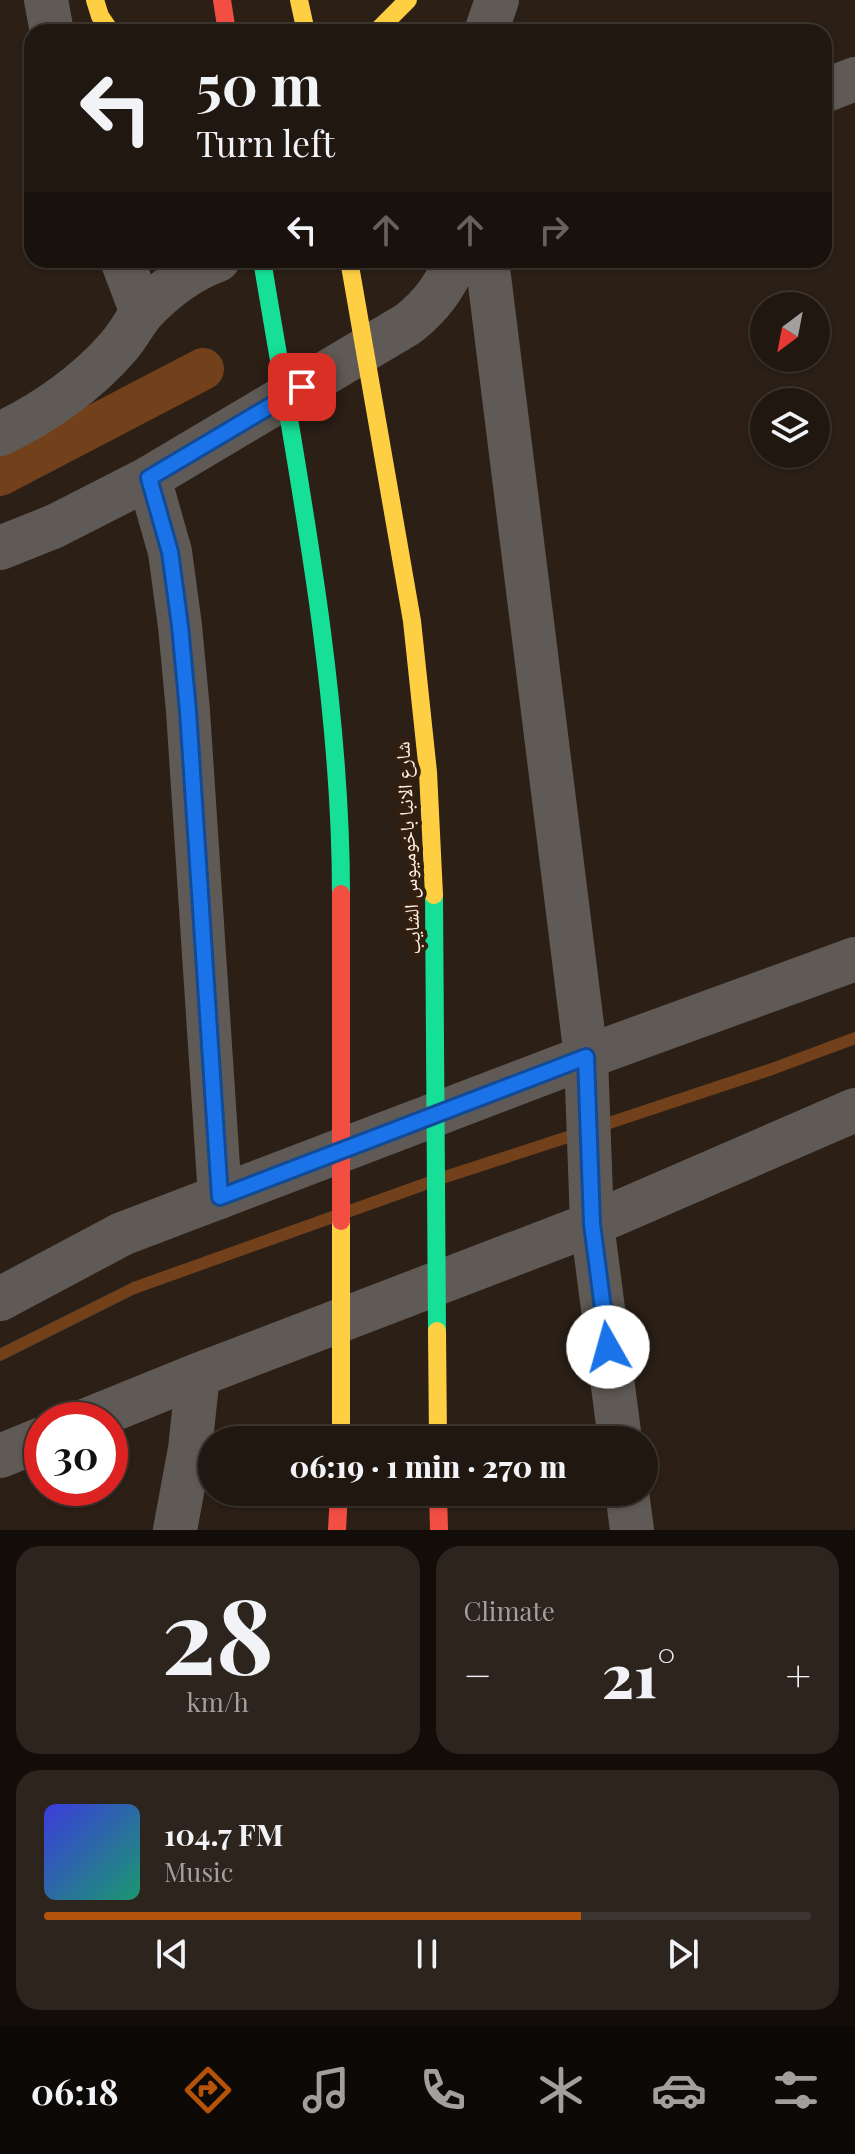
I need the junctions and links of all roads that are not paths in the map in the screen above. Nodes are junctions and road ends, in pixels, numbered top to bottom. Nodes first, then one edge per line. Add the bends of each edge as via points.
1 (46, 0) edge
2 (95, 0) edge
3 (222, 0) edge
4 (299, 0) edge
5 (408, 0) edge
6 (497, 0) edge
7 (50, 24) edge
8 (106, 24) edge
9 (226, 24) edge
10 (304, 24) edge
11 (384, 24) edge
12 (489, 24) edge
13 (855, 79) edge
14 (832, 88) edge
15 (125, 268) edge
16 (204, 268) edge
17 (263, 268) edge
18 (350, 268) edge
19 (452, 268) edge
20 (488, 268) edge
21 (142, 313) junction
22 (0, 434) edge
23 (149, 478) junction
24 (0, 548) edge
25 (855, 959) edge
26 (586, 1057) junction
27 (855, 1110) edge
28 (220, 1197) junction
29 (592, 1224) junction
30 (0, 1299) edge
31 (198, 1375) junction
32 (128, 1403) edge
33 (341, 1426) edge
34 (438, 1426) edge
35 (618, 1426) edge
36 (24, 1446) edge
37 (0, 1456) edge
38 (338, 1506) edge
39 (438, 1506) edge
40 (629, 1506) edge
41 (175, 1530) edge
42 (337, 1530) edge
43 (439, 1530) edge
44 (632, 1530) edge

1 - 7 street
2 - 8 main road
3 - 9 main road
4 - 10 main road
5 - 11 main road
6 - 12 street
13 - 14 street
15 - 21 street
16 - 21 street via 172,286
17 - 33 main road via 321,625 337,779
18 - 34 main road, شارع الانبا باخوميوس الشايب via 409,605 428,772 435,924
19 - 23 street via 427,310 408,324
20 - 26 street
21 - 22 street via 118,347 73,389
23 - 24 street
23 - 28 street via 170,552 182,640
25 - 26 street
26 - 28 street
26 - 29 street
27 - 29 street
28 - 30 street via 122,1234
29 - 31 street
29 - 35 street
31 - 32 street
31 - 41 street
36 - 37 street
38 - 42 main road
39 - 43 main road
40 - 44 street

